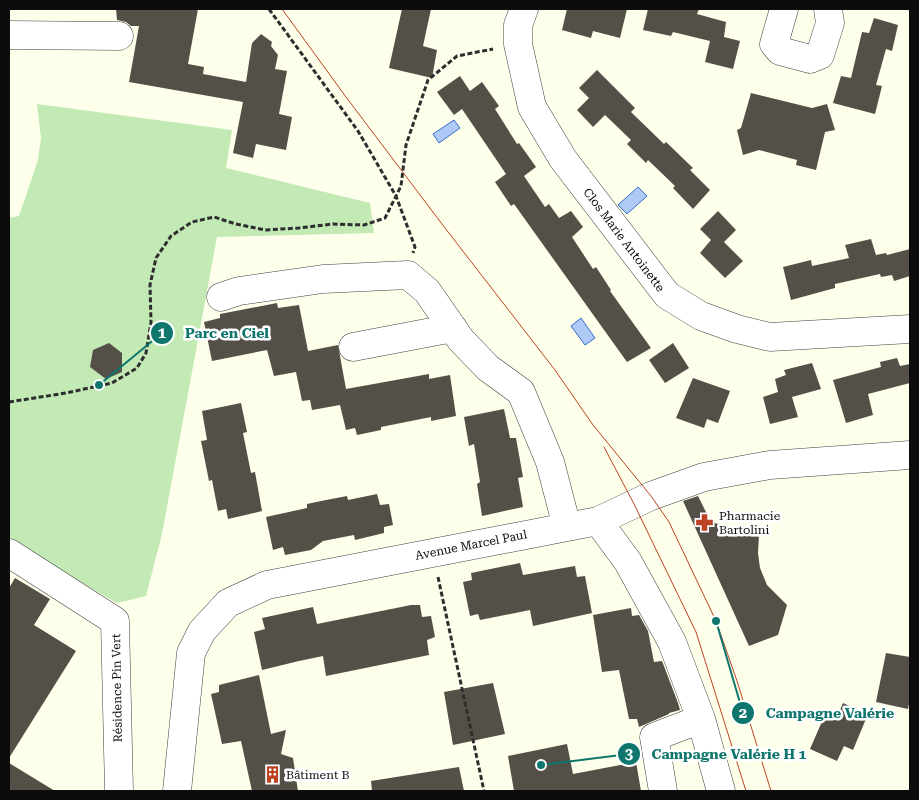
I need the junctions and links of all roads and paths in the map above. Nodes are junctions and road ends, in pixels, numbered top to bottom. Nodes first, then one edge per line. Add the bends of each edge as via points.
1 (269, 9) edge
2 (524, 9) edge
3 (784, 9) edge
4 (828, 9) edge
5 (9, 35) edge
6 (119, 36) dead end
7 (518, 44) junction
8 (400, 186) dead end
9 (408, 275) junction
10 (221, 297) dead end
11 (453, 328) junction
12 (910, 329) edge
13 (352, 347) dead end
14 (910, 455) edge
15 (598, 521) junction
16 (567, 527) junction
17 (9, 553) edge
18 (432, 553) junction
19 (701, 719) junction
20 (119, 791) edge
21 (177, 791) edge
22 (484, 791) edge
23 (663, 791) edge
24 (721, 791) edge

1 - 9 path via 358,131 396,196 415,247
2 - 7 street, Clos Marie Antoinette via 518,25
3 - 4 street via 774,44 780,51 810,59 820,55 830,23
5 - 6 street
7 - 8 path via 457,56 428,80 406,145
7 - 12 street, Clos Marie Antoinette via 532,107 563,159 667,295 701,316 770,337
9 - 10 street via 323,279 239,291
9 - 11 street via 427,291
11 - 13 street
11 - 16 street via 488,368 521,392 550,462
14 - 15 street, Avenue Marcel Paul via 770,465 704,478 650,496
15 - 16 street, Avenue Marcel Paul
15 - 19 street via 628,562 672,642
16 - 18 street, Avenue Marcel Paul
17 - 20 street, Résidence Pin Vert via 115,621
18 - 21 street, Avenue Marcel Paul via 267,585 228,603 202,631 191,653
18 - 22 path
19 - 23 street via 654,737
19 - 24 street

